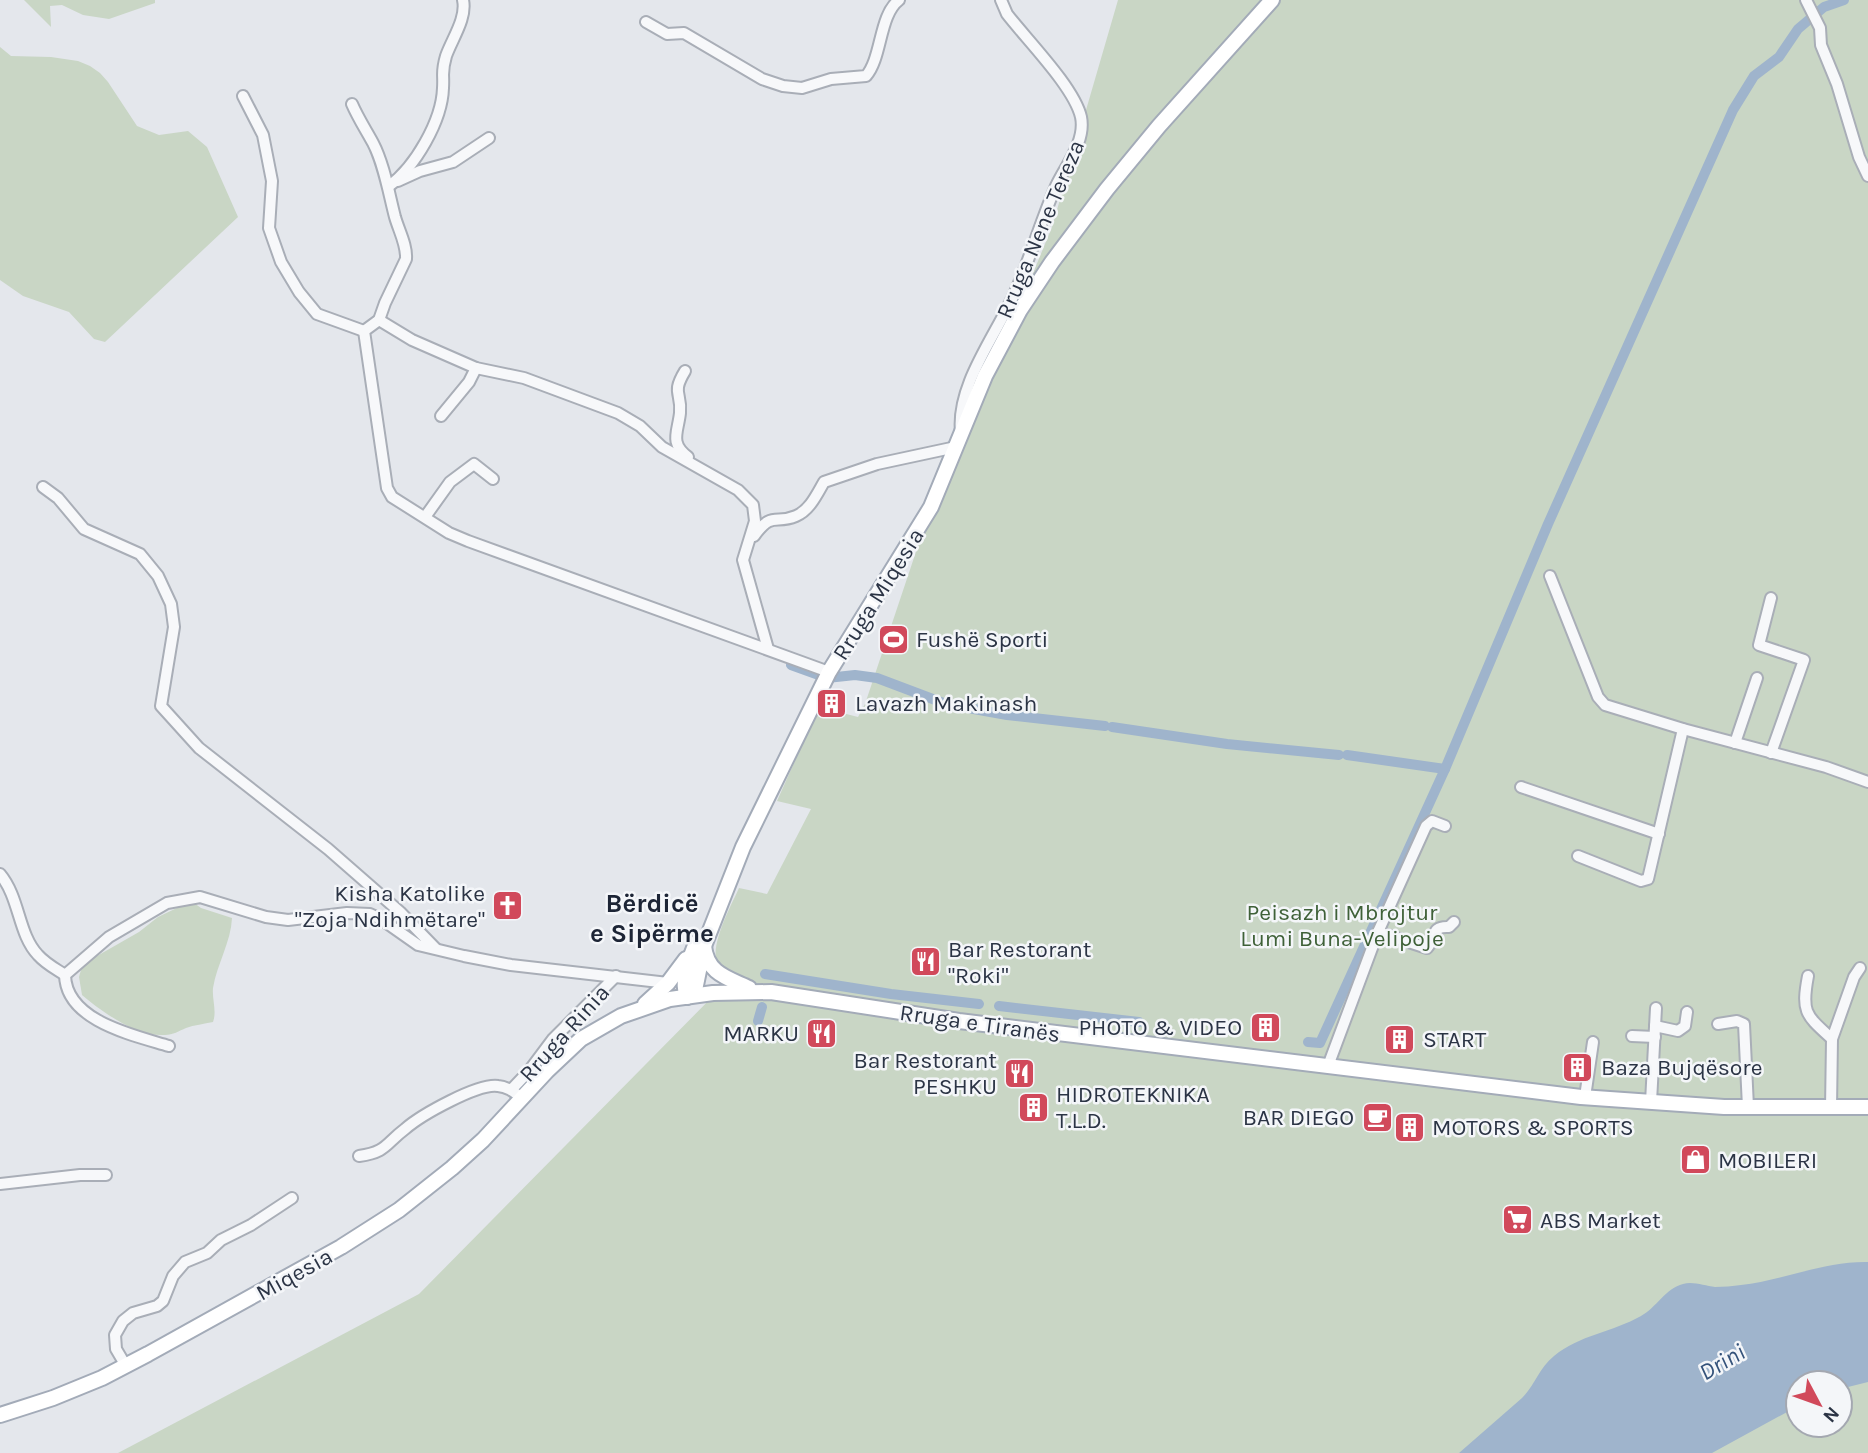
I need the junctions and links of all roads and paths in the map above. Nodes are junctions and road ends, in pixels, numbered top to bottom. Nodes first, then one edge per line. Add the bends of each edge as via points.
1 (463, 0) edge
2 (1001, 0) edge
3 (1272, 0) edge
4 (1805, 0) edge
5 (892, 1) edge
6 (646, 22) dead end
7 (243, 96) dead end
8 (352, 104) dead end
9 (489, 138) dead end
10 (1868, 176) edge
11 (392, 184) junction
12 (379, 320) junction
13 (364, 331) junction
14 (476, 368) junction
15 (685, 371) dead end
16 (441, 416) dead end
17 (959, 440) junction
18 (700, 468) junction
19 (493, 479) dead end
20 (43, 487) dead end
21 (425, 517) junction
22 (750, 541) junction
23 (1550, 576) dead end
24 (1771, 598) dead end
25 (768, 649) junction
26 (828, 674) junction
27 (1757, 678) dead end
28 (1682, 729) junction
29 (1735, 743) junction
30 (1770, 753) junction
31 (1868, 782) edge
32 (1521, 787) dead end
33 (1445, 826) dead end
34 (1659, 834) junction
35 (1577, 856) dead end
36 (0, 874) edge
37 (1454, 922) dead end
38 (1378, 932) junction
39 (699, 946) junction
40 (435, 948) junction
41 (1860, 968) dead end
42 (65, 975) junction
43 (616, 976) junction
44 (1808, 976) dead end
45 (668, 983) junction
46 (757, 992) junction
47 (691, 996) junction
48 (1656, 1008) dead end
49 (635, 1010) junction
50 (1687, 1012) dead end
51 (1718, 1024) dead end
52 (1655, 1032) junction
53 (1632, 1036) dead end
54 (1832, 1039) junction
55 (1593, 1042) dead end
56 (169, 1046) dead end
57 (1328, 1066) junction
58 (517, 1094) junction
59 (1585, 1097) junction
60 (1651, 1102) junction
61 (1748, 1107) junction
62 (1868, 1107) edge
63 (1831, 1108) junction
64 (359, 1156) dead end
65 (106, 1175) dead end
66 (0, 1184) edge
67 (292, 1198) dead end
68 (126, 1366) junction
69 (0, 1415) edge

1 - 11 street via 464,11 442,72 444,90 433,130
2 - 17 street, Rruga Nene Tereza via 1007,14 1073,96 1082,120 1081,132 1017,289 965,395
3 - 17 main road, Rruga Miqesia via 1159,126 1035,286 995,355
4 - 10 street via 1820,28 1821,45
5 - 6 street via 866,76 831,79 802,88 761,79 692,37 667,34
7 - 13 street via 263,135 272,181 269,228 281,262 317,314
8 - 11 street via 374,145 382,172
9 - 11 street via 453,162
11 - 12 street via 395,216 407,252
12 - 13 street
12 - 14 street
13 - 21 street via 387,488 392,497
14 - 16 street
14 - 18 street via 524,378 618,413 662,447
15 - 18 street via 676,390 680,409 675,443
17 - 22 street via 824,482 811,504 796,516 769,520
17 - 26 main road, Rruga Miqesia via 920,527
18 - 22 street via 738,490 753,505
19 - 21 street via 474,464 450,482
20 - 40 street via 84,529 140,554 158,576 171,604 174,627 162,706 179,729 328,849
21 - 25 street via 468,541
22 - 25 street via 743,560
23 - 28 street via 1598,697 1605,705
24 - 30 street via 1759,645 1804,660
25 - 26 street
26 - 39 main road, Rruga Miqesia via 735,867 722,906
27 - 29 street
28 - 29 street
28 - 34 street
29 - 30 street
30 - 31 street
32 - 34 street
33 - 38 street via 1432,821 1426,826
34 - 35 street via 1645,881
36 - 42 street via 12,892 36,954
37 - 38 street via 1436,929 1427,948
38 - 57 street
39 - 45 main road
39 - 46 main road via 720,976
39 - 47 main road, Rruga Miqesia
40 - 42 street via 418,945 370,914 277,919 200,897 167,903 109,937
40 - 43 street via 511,965
41 - 54 street
42 - 56 street via 66,988 93,1018
43 - 45 street
43 - 58 street, Rruga Rinia via 553,1039
44 - 54 street via 1807,1015
45 - 49 main road
46 - 47 main road
46 - 57 main road, Rruga e Tiranës
47 - 49 main road
48 - 52 street
49 - 58 main road, Miqesia via 588,1034
50 - 52 street via 1685,1026 1678,1031
51 - 61 street via 1744,1024 1754,1064
52 - 53 street
52 - 60 street
54 - 63 street
55 - 59 street
57 - 59 main road, Rruga e Tiranës
58 - 64 street, Rruga Rinia via 493,1086 451,1101 404,1129 383,1150
58 - 68 main road, Miqesia via 483,1140 389,1217
59 - 60 main road, Rruga e Tiranës
60 - 61 main road, Rruga e Tiranës
61 - 63 main road, Rruga e Tiranës
62 - 63 main road, Rruga e Tiranës
65 - 66 street
67 - 68 street via 207,1253 185,1262 173,1276 163,1301 133,1312 123,1321 115,1335 116,1349
68 - 69 main road, Miqesia

